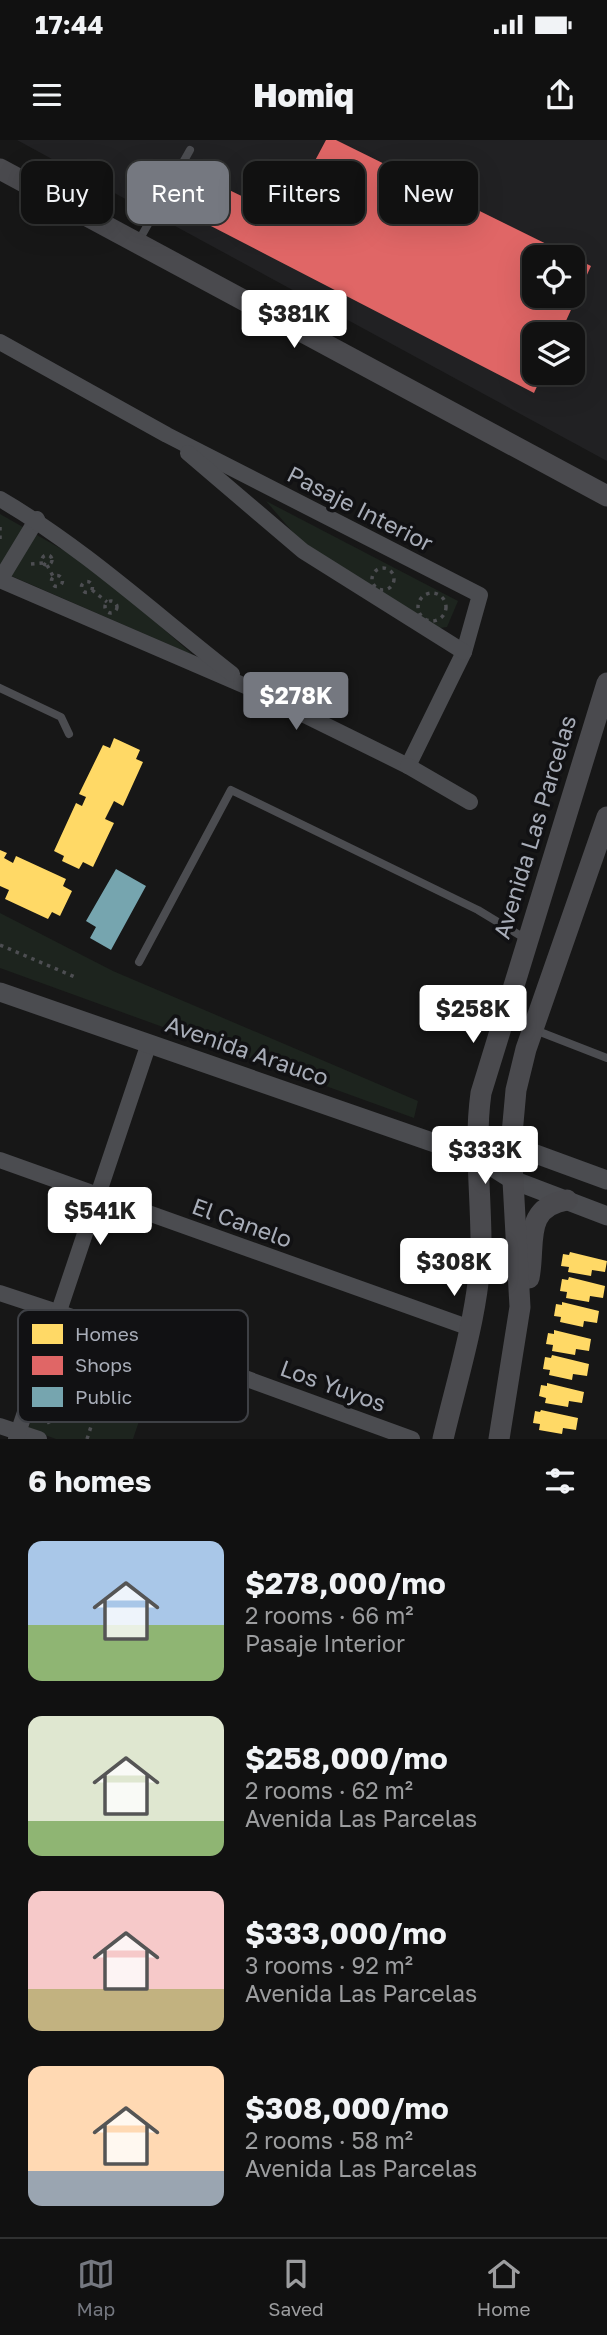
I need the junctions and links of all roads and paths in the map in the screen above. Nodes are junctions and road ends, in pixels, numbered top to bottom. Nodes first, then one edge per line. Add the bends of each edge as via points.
1 (190, 150) dead end
2 (0, 169) edge
3 (138, 243) junction
4 (0, 342) edge
5 (167, 435) junction
6 (607, 496) edge
7 (0, 499) edge
8 (37, 519) junction
9 (0, 527) edge
10 (0, 540) edge
11 (47, 565) dead end
12 (54, 578) dead end
13 (92, 590) dead end
14 (107, 602) dead end
15 (438, 619) joint
16 (464, 652) junction
17 (607, 683) edge
18 (0, 688) edge
19 (250, 688) junction
20 (69, 734) dead end
21 (408, 766) junction
22 (470, 802) dead end
23 (607, 817) edge
24 (527, 940) junction
25 (0, 945) edge
26 (139, 962) dead end
27 (75, 976) dead end
28 (0, 992) edge
29 (534, 1029) junction
30 (149, 1043) junction
31 (607, 1058) edge
32 (511, 1144) junction
33 (478, 1157) junction
34 (0, 1160) edge
35 (513, 1180) junction
36 (607, 1180) edge
37 (97, 1195) junction
38 (566, 1200) junction
39 (607, 1216) edge
40 (0, 1293) edge
41 (49, 1310) edge
42 (59, 1310) edge
43 (470, 1328) junction
44 (517, 1331) junction
45 (248, 1379) edge
46 (51, 1422) edge
47 (92, 1422) edge
48 (0, 1426) edge
49 (24, 1436) edge
50 (87, 1439) edge
51 (412, 1439) edge
52 (443, 1439) edge
53 (499, 1439) edge

1 - 3 lane
2 - 3 main road
3 - 6 main road
4 - 5 street, Pasaje Interior
5 - 16 street, Pasaje Interior via 303,551
5 - 16 street, Pasaje Interior via 480,595
7 - 8 street
8 - 19 street
8 - 19 street via 0,580
9 - 10 path
11 - 12 path
13 - 14 path
15 - 15 path via 421,615 419,602 425,595 434,593 444,600 445,613
16 - 21 street, Pasaje Interior
17 - 24 main road, Avenida Las Parcelas
18 - 20 lane via 61,717
19 - 21 street
21 - 22 street
23 - 29 main road
24 - 26 lane via 478,910 232,790
24 - 33 main road, Avenida Las Parcelas via 481,1093
25 - 27 path
28 - 30 street, Avenida Arauco
29 - 31 lane
29 - 32 main road via 516,1090
30 - 33 street, Avenida Arauco
30 - 37 street
32 - 33 street
32 - 35 main road
32 - 36 street
33 - 35 street, Avenida Arauco
33 - 43 main road, Avenida Las Parcelas via 481,1244
34 - 37 street, El Canelo
35 - 38 street, Avenida Arauco
35 - 44 main road via 520,1283
37 - 42 street
37 - 43 street, El Canelo
38 - 39 street, Avenida Arauco
38 - 44 main road via 551,1203 537,1216
40 - 41 street, Los Yuyos
43 - 52 main road, Avenida Las Parcelas
44 - 53 main road
45 - 51 street, Los Yuyos
46 - 49 path
47 - 50 path
48 - 49 street

